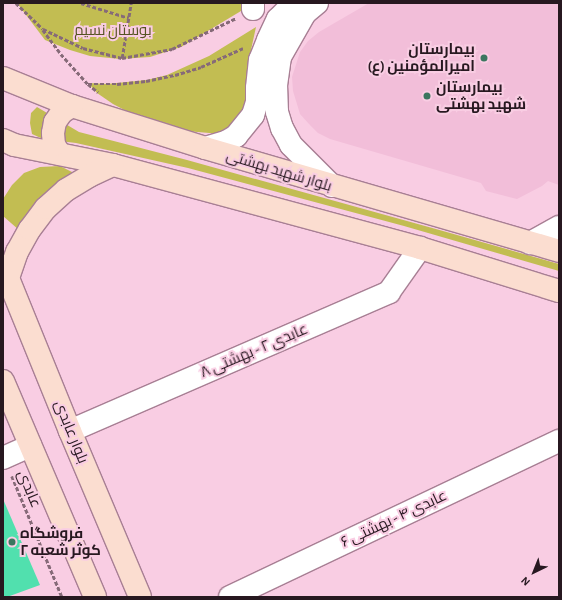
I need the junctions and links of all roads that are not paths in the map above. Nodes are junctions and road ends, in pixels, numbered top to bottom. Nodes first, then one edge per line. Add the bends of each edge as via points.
1 (294, 3) edge
2 (317, 3) edge
3 (3, 78) edge
4 (72, 106) junction
5 (3, 140) edge
6 (204, 148) junction
7 (60, 154) junction
8 (113, 165) junction
9 (332, 186) junction
10 (559, 227) edge
11 (530, 243) junction
12 (420, 248) junction
13 (559, 251) edge
14 (6, 272) edge
15 (559, 291) edge
16 (3, 381) edge
17 (70, 431) junction
18 (559, 441) edge
19 (30, 446) junction
20 (4, 458) edge
21 (95, 597) edge
22 (140, 597) edge
23 (230, 597) edge

1 - 6 street via 278,19 260,60 257,102 253,115 236,136 226,142
2 - 9 street via 305,14 280,57 276,84 277,112 291,145
3 - 4 main road, بلوار شهید بهشتی
4 - 6 main road, بلوار شهید بهشتی
4 - 7 main road via 62,112 55,122 54,145
5 - 7 main road
6 - 9 main road, بلوار شهید بهشتی
7 - 8 main road
8 - 12 main road
8 - 14 main road via 66,190 46,208 30,229
9 - 11 main road, بلوار شهید بهشتی
10 - 11 street
11 - 13 main road, بلوار شهید بهشتی
12 - 15 main road
12 - 17 street, عابدی ۲ - بهشتی ۸ via 389,292
14 - 17 main road, بلوار عابدی
16 - 19 main road
17 - 22 main road, بلوار عابدی
18 - 23 street, عابدی ۴ - بهشتی ۶
19 - 20 street
19 - 21 main road

